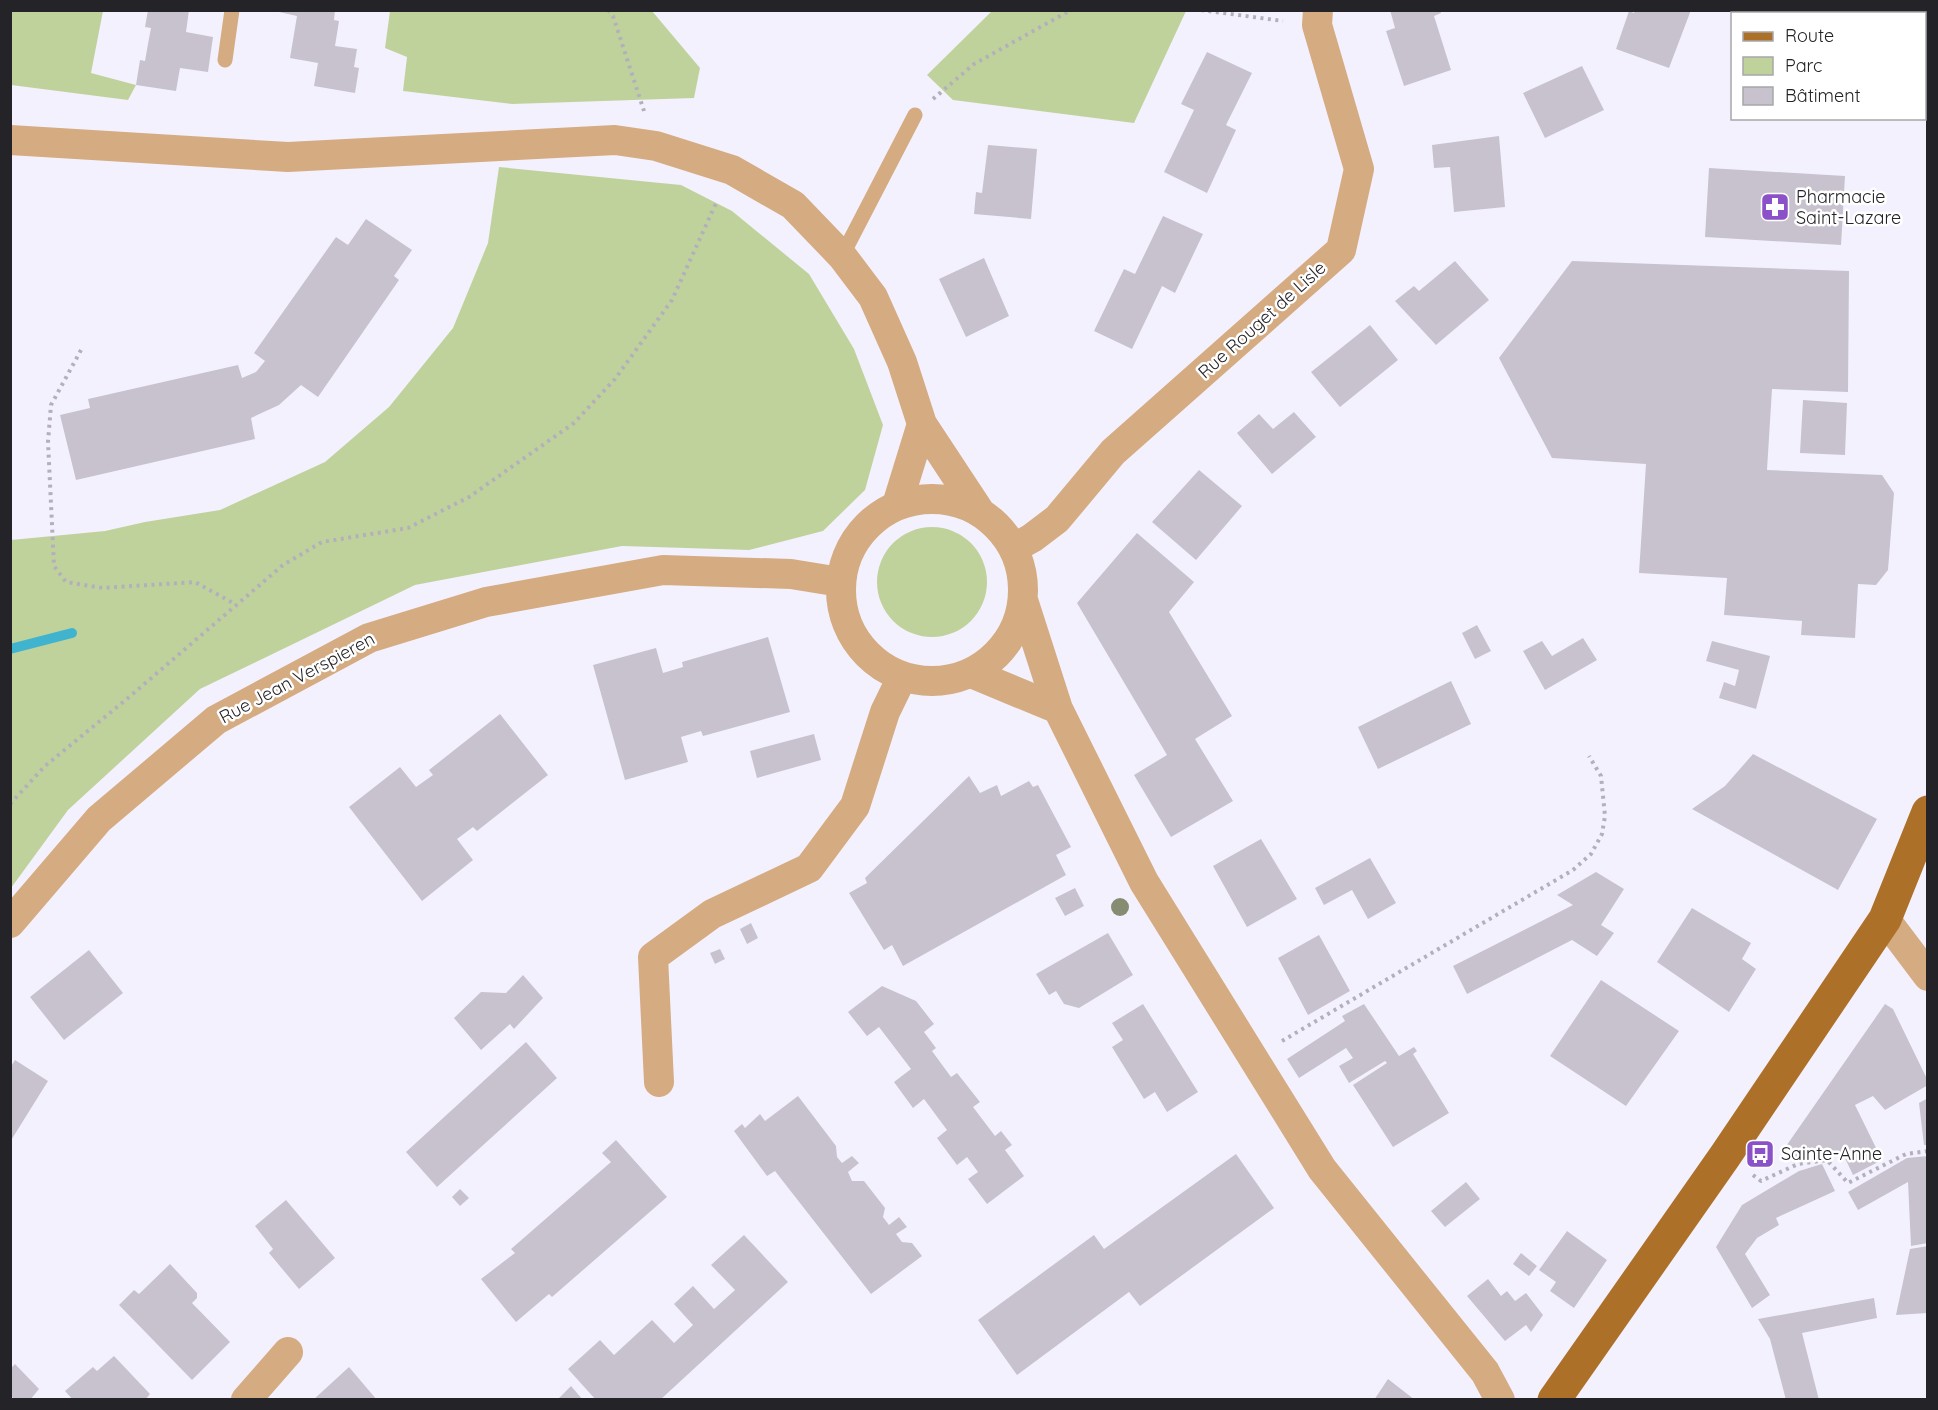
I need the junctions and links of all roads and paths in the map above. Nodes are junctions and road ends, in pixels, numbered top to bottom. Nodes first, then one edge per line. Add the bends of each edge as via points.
1 (232, 10) edge
2 (608, 10) edge
3 (1071, 10) edge
4 (1201, 10) edge
5 (1318, 18) edge
6 (225, 60) dead end
7 (915, 115) joint
8 (10, 140) edge
9 (656, 146) junction
10 (719, 195) dead end
11 (842, 255) junction
12 (81, 350) dead end
13 (922, 424) junction
14 (897, 504) junction
15 (980, 512) junction
16 (1014, 548) junction
17 (840, 582) junction
18 (1023, 600) junction
19 (235, 604) junction
20 (971, 673) junction
21 (902, 677) junction
22 (1058, 709) junction
23 (1589, 756) dead end
24 (10, 804) edge
25 (1928, 812) edge
26 (1885, 919) junction
27 (10, 923) edge
28 (1928, 976) edge
29 (1253, 1058) junction
30 (659, 1082) dead end
31 (1928, 1151) edge
32 (1725, 1156) junction
33 (288, 1352) dead end
34 (246, 1400) edge
35 (1500, 1400) edge
36 (1554, 1400) edge

1 - 6 lane
2 - 9 path
3 - 7 path via 974,64
4 - 5 path
5 - 16 street, Rue Rouget de Lisle via 1359,169 1341,250 1113,452 1057,519
7 - 11 lane
8 - 9 street via 288,157 615,140
9 - 11 street via 732,170 793,205
10 - 19 path via 672,300 615,379 574,423 469,496 408,528 322,542 283,565
11 - 13 street via 873,297 902,362
12 - 19 path via 51,405 48,442 54,566 66,582 103,588 195,582
13 - 14 street
13 - 15 street
14 - 15 street via 925,498 954,501
14 - 17 street via 875,517 857,535
15 - 16 street
16 - 18 street via 1021,569
17 - 21 street via 842,612 854,640 875,663
17 - 27 street, Rue Jean Verspieren via 792,574 663,570 486,602 369,638 216,720 99,819
18 - 20 street via 1015,629 997,655
18 - 22 street
19 - 24 path via 45,766
20 - 21 street via 925,682
20 - 22 street
21 - 30 street via 885,712 855,806 809,868 712,914 653,957
22 - 29 street via 1144,882
23 - 29 path via 1601,776 1605,816 1602,834 1591,854 1573,870
25 - 26 main road
26 - 28 street
26 - 32 main road
29 - 35 street via 1322,1169 1485,1372
31 - 32 path via 1906,1154 1848,1183 1827,1160 1798,1164 1761,1181
32 - 36 main road
33 - 34 street

